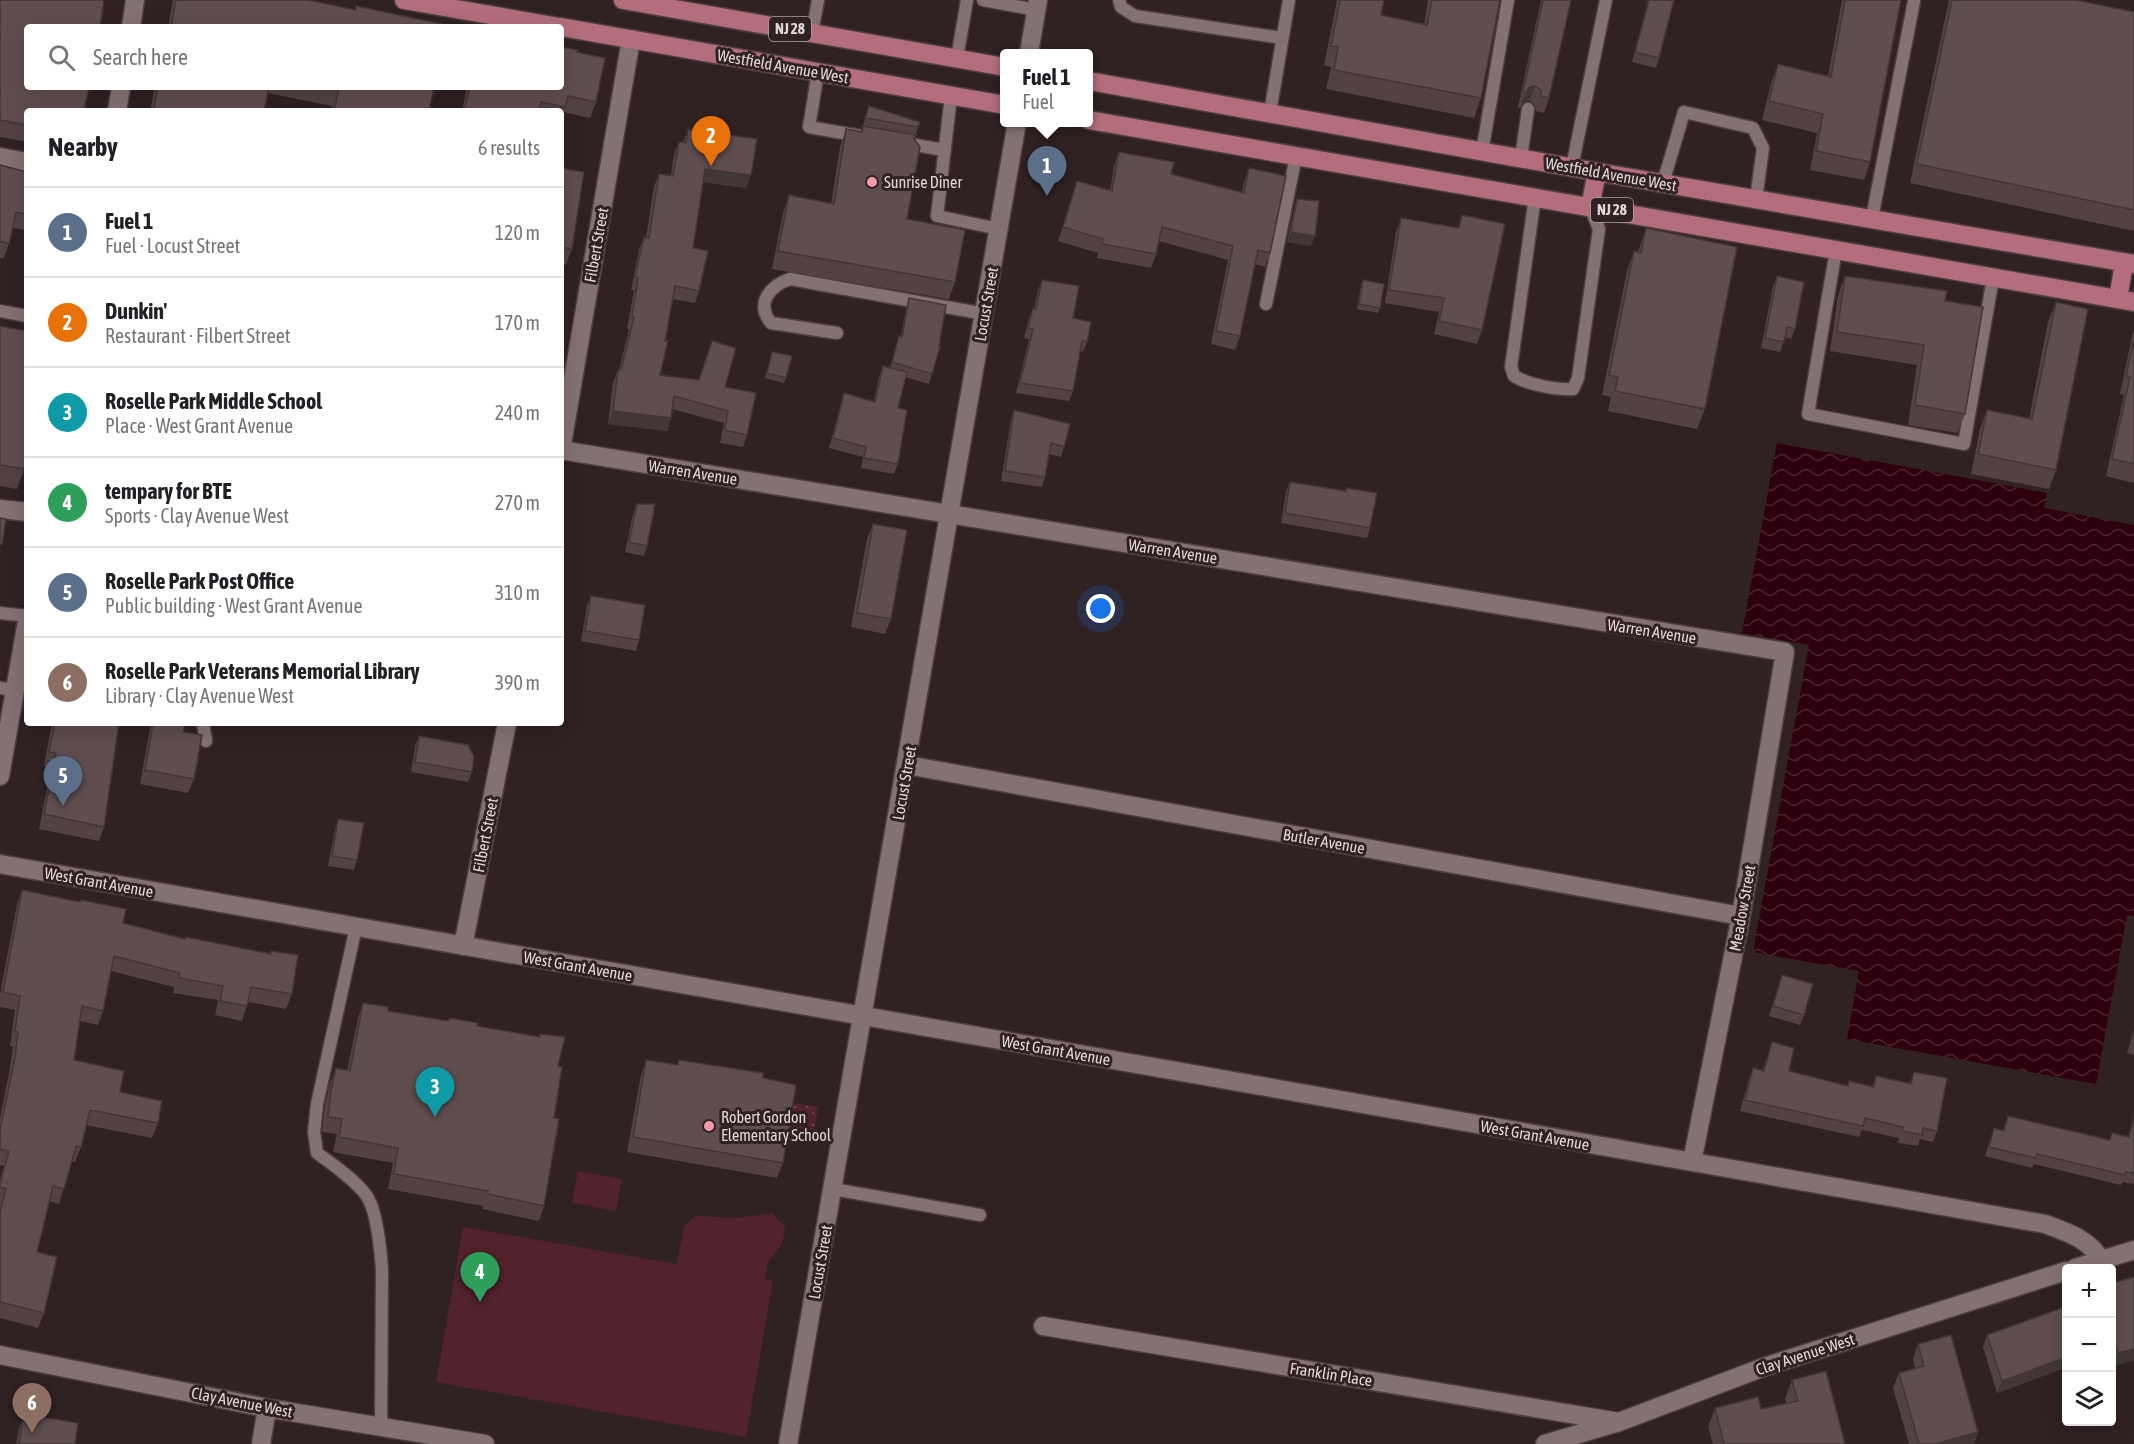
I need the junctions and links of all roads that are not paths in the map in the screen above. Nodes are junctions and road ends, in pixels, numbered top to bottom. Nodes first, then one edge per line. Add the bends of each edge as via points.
1 (135, 0) edge
2 (404, 0) edge
3 (623, 0) edge
4 (818, 0) edge
5 (967, 0) edge
6 (1119, 0) edge
7 (1289, 0) edge
8 (1508, 0) edge
9 (1606, 0) edge
10 (989, 1) edge
11 (1914, 1) edge
12 (1037, 5) edge
13 (131, 24) edge
14 (543, 24) edge
15 (564, 28) edge
16 (812, 33) junction
17 (1282, 38) junction
18 (631, 39) junction
19 (1030, 49) edge
20 (957, 58) junction
21 (1000, 66) edge
22 (818, 72) junction
23 (1093, 82) edge
24 (120, 90) edge
25 (951, 96) junction
26 (1000, 104) edge
27 (118, 108) edge
28 (1528, 109) edge
29 (1270, 113) junction
30 (1093, 121) edge
31 (1016, 127) edge
32 (944, 150) junction
33 (1482, 152) junction
34 (1296, 156) junction
35 (0, 157) edge
36 (1521, 158) junction
37 (24, 161) edge
38 (1572, 167) junction
39 (1597, 172) junction
40 (1663, 183) junction
41 (1535, 197) junction
42 (1756, 199) junction
43 (1590, 207) junction
44 (1872, 218) junction
45 (999, 229) junction
46 (1836, 250) junction
47 (2129, 263) edge
48 (1993, 278) junction
49 (2126, 301) edge
50 (1266, 304) dead end
51 (0, 311) edge
52 (985, 314) junction
53 (24, 315) edge
54 (837, 333) dead end
55 (564, 432) edge
56 (564, 451) edge
57 (0, 509) edge
58 (24, 512) edge
59 (950, 515) junction
60 (0, 613) edge
61 (24, 618) edge
62 (24, 635) edge
63 (1785, 652) joint
64 (15, 682) edge
65 (204, 726) edge
66 (506, 726) edge
67 (206, 741) dead end
68 (907, 765) junction
69 (0, 776) edge
70 (0, 864) edge
71 (1741, 916) junction
72 (356, 927) junction
73 (463, 946) junction
74 (862, 1016) junction
75 (1692, 1162) junction
76 (833, 1190) junction
77 (980, 1215) dead end
78 (2134, 1250) edge
79 (2101, 1260) junction
80 (2089, 1264) edge
81 (2062, 1273) edge
82 (1043, 1326) dead end
83 (0, 1355) edge
84 (267, 1408) junction
85 (1619, 1422) junction
86 (381, 1427) junction
87 (261, 1444) edge
88 (485, 1444) edge
89 (788, 1444) edge
90 (1545, 1444) edge

1 - 13 street
2 - 14 main road, Westfield Avenue West / NJ 28
3 - 16 main road, NJ 28
4 - 16 lane
5 - 20 lane
6 - 17 lane via 1121,7 1135,16
7 - 17 lane
8 - 33 lane
9 - 38 lane
10 - 12 lane
11 - 44 lane
12 - 19 street
15 - 18 main road, Westfield Avenue West / NJ 28
16 - 20 main road, NJ 28
17 - 29 lane
18 - 22 main road, Westfield Avenue West / NJ 28
18 - 55 street, Filbert Street
20 - 21 main road, NJ 28
22 - 25 main road, Westfield Avenue West / NJ 28
22 - 32 lane via 809,127
23 - 29 main road, Westfield Avenue West / NJ 28
24 - 27 street
25 - 26 main road, Westfield Avenue West / NJ 28
25 - 32 lane
28 - 36 lane
29 - 33 main road, Westfield Avenue West / NJ 28
30 - 34 main road, NJ 28
31 - 45 street, Locust Street
32 - 45 lane via 937,216
33 - 36 main road, Westfield Avenue West / NJ 28
34 - 41 main road, NJ 28
34 - 50 lane
35 - 37 street
36 - 38 main road, Westfield Avenue West / NJ 28
38 - 39 main road, Westfield Avenue West / NJ 28
39 - 40 main road, Westfield Avenue West / NJ 28
39 - 43 main road
40 - 42 main road, Westfield Avenue West / NJ 28
40 - 42 lane via 1684,112 1753,129 1763,148
41 - 43 main road, NJ 28
41 - 43 lane via 1512,367 1514,376 1521,380 1564,389 1573,388 1578,378 1599,229
42 - 44 main road, Westfield Avenue West / NJ 28
43 - 46 main road, NJ 28
44 - 47 main road, Westfield Avenue West / NJ 28
45 - 52 street, Locust Street
46 - 48 main road, NJ 28
46 - 48 lane via 1808,414 1964,444
47 - 49 main road
48 - 49 main road, NJ 28
51 - 53 lane
52 - 54 lane via 790,279 768,294 764,306 771,323
52 - 59 street, Locust Street
56 - 59 street, Warren Avenue
57 - 58 street
59 - 63 street, Warren Avenue
59 - 68 street, Locust Street
60 - 61 lane
62 - 64 street
63 - 71 street, Meadow Street
64 - 69 street
65 - 67 lane
66 - 73 street, Filbert Street
68 - 71 street, Butler Avenue
68 - 74 street, Locust Street
70 - 72 street, West Grant Avenue
71 - 75 street, Meadow Street
72 - 73 street, West Grant Avenue
72 - 86 lane via 314,1132 317,1153 343,1172 369,1200 380,1245
73 - 74 street, West Grant Avenue
74 - 75 street, West Grant Avenue
74 - 76 street, Locust Street
75 - 79 street, West Grant Avenue via 2044,1224 2079,1238
76 - 77 lane
76 - 89 street, Locust Street
78 - 79 street
79 - 80 street
81 - 85 street, Clay Avenue West via 1764,1367
82 - 85 street, Franklin Place
83 - 84 street, Clay Avenue West
84 - 86 street, Clay Avenue West
84 - 87 street
85 - 90 street, Clay Avenue West
86 - 88 street, Clay Avenue West

